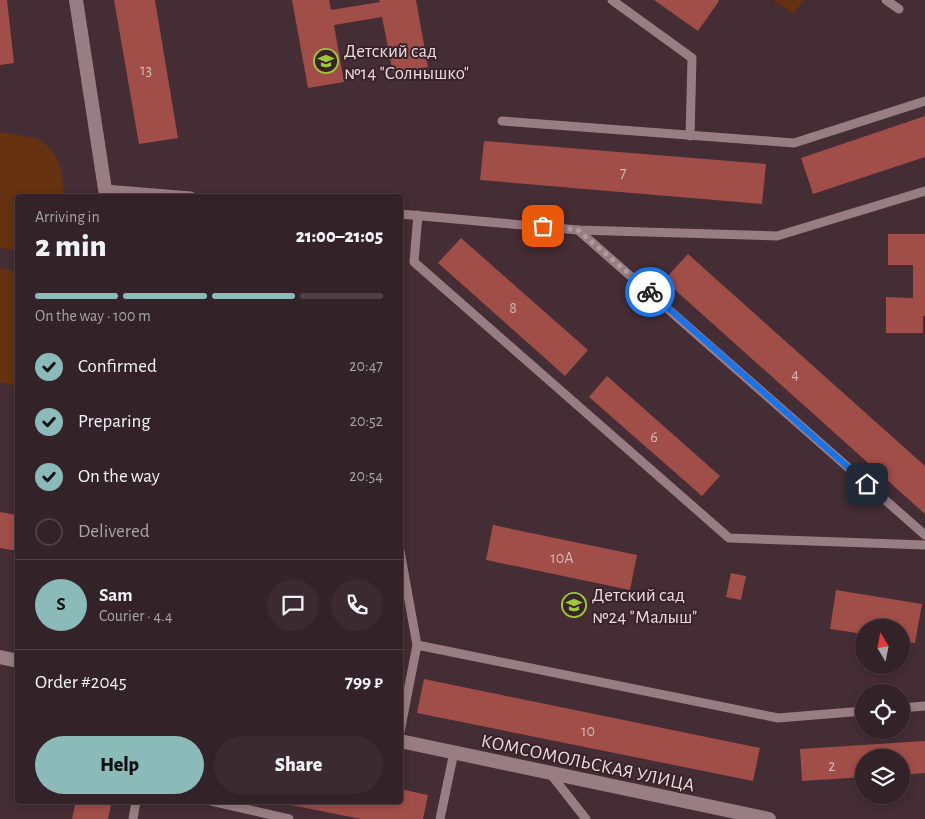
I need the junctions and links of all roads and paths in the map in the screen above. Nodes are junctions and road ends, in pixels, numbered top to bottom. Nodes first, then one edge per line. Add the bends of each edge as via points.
1 (76, 0) edge
2 (612, 0) edge
3 (886, 0) edge
4 (899, 9) dead end
5 (925, 101) edge
6 (502, 121) dead end
7 (690, 136) junction
8 (925, 192) edge
9 (105, 193) edge
10 (134, 194) edge
11 (403, 214) edge
12 (418, 216) junction
13 (578, 230) junction
14 (925, 534) edge
15 (925, 545) edge
16 (403, 568) edge
17 (417, 645) junction
18 (0, 658) edge
19 (15, 660) edge
20 (925, 706) edge
21 (910, 707) edge
22 (855, 712) edge
23 (403, 717) edge
24 (403, 742) edge
25 (454, 752) junction
26 (549, 772) junction
27 (136, 804) edge
28 (224, 804) edge
29 (745, 816) edge
30 (133, 819) edge
31 (289, 819) edge
32 (440, 819) edge
33 (586, 819) edge
34 (769, 819) edge

1 - 9 street
2 - 7 lane via 692,58
3 - 4 lane
5 - 7 lane via 794,143
6 - 7 lane
8 - 13 lane via 777,236
9 - 10 lane
11 - 12 lane
12 - 13 lane
12 - 15 lane via 414,262 729,538
13 - 14 lane
16 - 17 lane
17 - 22 lane via 778,718
17 - 23 lane
18 - 19 street
20 - 21 lane
24 - 25 street, КОМСОМОЛЬСКАЯ УЛИЦА
25 - 26 street, КОМСОМОЛЬСКАЯ УЛИЦА
25 - 32 lane
26 - 29 street, КОМСОМОЛЬСКАЯ УЛИЦА
26 - 33 lane
27 - 30 lane
28 - 31 lane
29 - 34 street, КОМСОМОЛЬСКАЯ УЛИЦА

